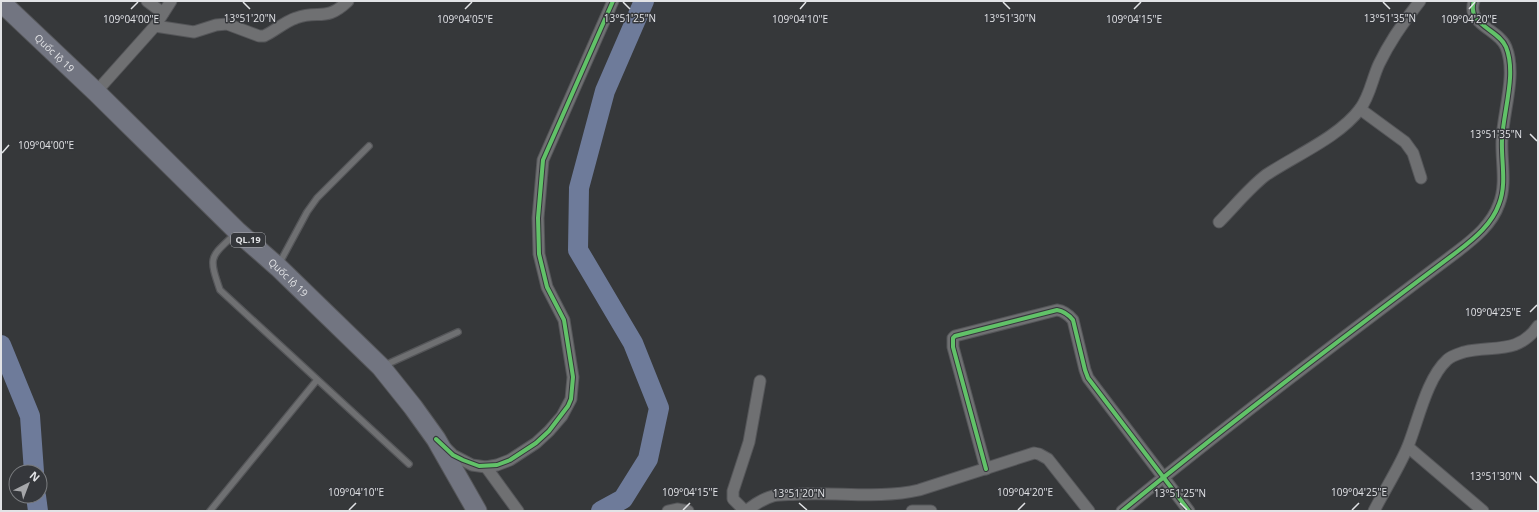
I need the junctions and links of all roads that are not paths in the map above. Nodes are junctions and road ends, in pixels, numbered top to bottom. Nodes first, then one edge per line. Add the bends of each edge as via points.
1 (147, 1) edge
2 (171, 1) edge
3 (348, 1) edge
4 (613, 1) edge
5 (1420, 1) edge
6 (1474, 1) edge
7 (1, 2) edge
8 (163, 13) junction
9 (155, 26) junction
10 (96, 92) junction
11 (1360, 109) junction
12 (369, 146) dead end
13 (1421, 178) dead end
14 (1219, 222) dead end
15 (238, 232) junction
16 (278, 267) junction
17 (1538, 326) edge
18 (458, 332) dead end
19 (381, 366) junction
20 (317, 380) junction
21 (760, 381) dead end
22 (436, 439) junction
23 (1408, 447) junction
24 (409, 464) dead end
25 (486, 467) junction
26 (986, 469) junction
27 (1163, 477) junction
28 (474, 505) edge
29 (1376, 510) edge
30 (210, 511) edge
31 (518, 511) edge
32 (668, 511) edge
33 (688, 511) edge
34 (745, 511) edge
35 (912, 511) edge
36 (931, 511) edge
37 (1089, 511) edge
38 (1122, 511) edge
39 (1189, 511) edge
40 (1483, 511) edge

1 - 8 street
2 - 8 street
3 - 9 street via 334,12 296,18 264,36 227,24 194,32
4 - 25 street via 543,160 538,218 539,254 547,287 564,320 573,378 571,399 562,416 536,443 510,460
5 - 11 street via 1388,45
6 - 27 street via 1472,9 1477,19 1507,49 1509,66 1502,137 1502,192 1495,214 1476,237 1313,359
7 - 10 highway, Quốc lộ 19 / QL.19
8 - 9 street
9 - 10 street
10 - 15 highway, Quốc lộ 19 / QL.19
11 - 13 street via 1411,148
11 - 14 street via 1338,131 1260,180
12 - 16 lane via 317,198
15 - 16 highway, Quốc lộ 19 / QL.19
15 - 20 lane via 215,253 212,261 220,290
16 - 19 highway, Quốc lộ 19 / QL.19
17 - 23 street via 1530,336 1514,345 1471,350 1448,359 1432,382
18 - 19 lane
19 - 22 highway, Quốc lộ 19 / QL.19
20 - 24 lane
20 - 30 lane
21 - 34 street via 749,442 733,496
22 - 25 street via 463,460 472,465
22 - 28 highway, Quốc lộ 19 / QL.19
23 - 29 street
23 - 40 street
25 - 31 street
26 - 27 street via 953,347 953,338 1057,310 1067,313 1073,320 1085,370 1091,382
26 - 34 street via 901,494 774,496 758,502
26 - 37 street via 1034,453 1039,454 1048,459
27 - 38 street
27 - 39 street
32 - 33 street via 677,508
35 - 36 street

